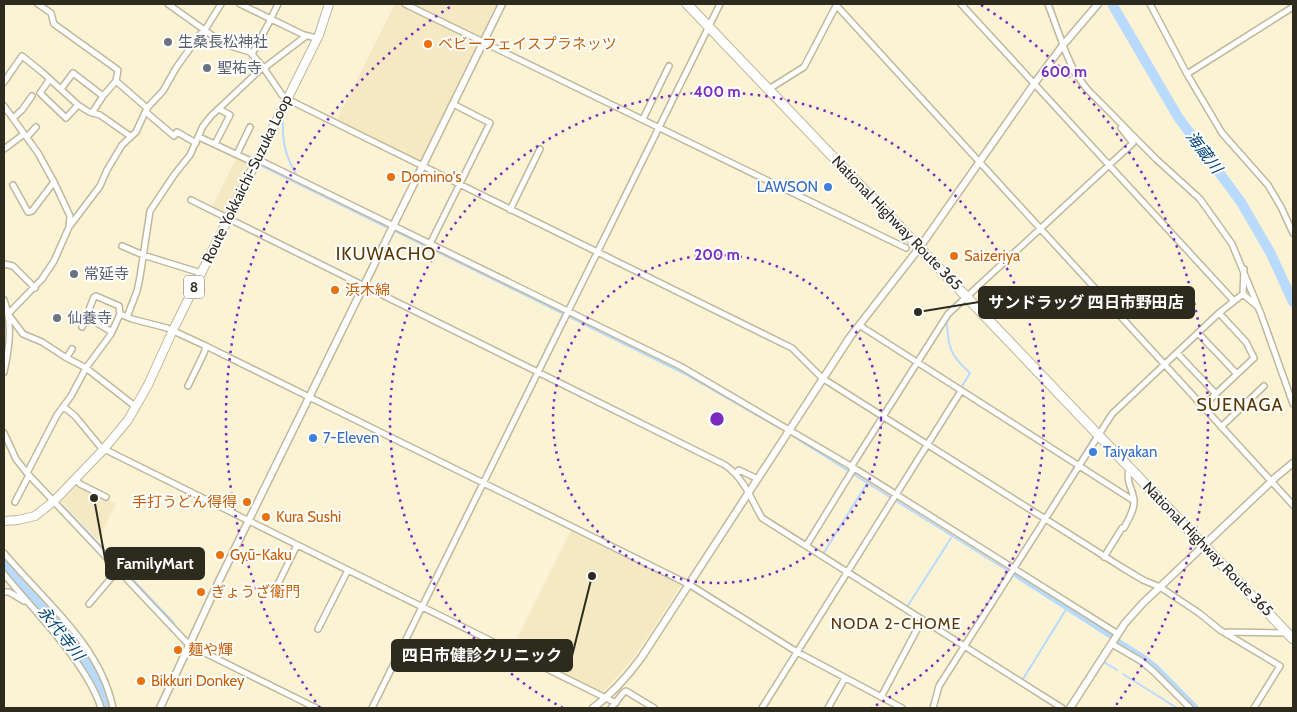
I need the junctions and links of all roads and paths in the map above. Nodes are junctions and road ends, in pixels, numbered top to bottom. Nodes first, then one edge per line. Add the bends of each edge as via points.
1 (38, 4) edge
2 (168, 4) edge
3 (221, 4) edge
4 (240, 4) edge
5 (278, 4) edge
6 (329, 4) edge
7 (405, 4) edge
8 (502, 4) edge
9 (687, 4) edge
10 (720, 4) edge
11 (960, 4) edge
12 (1048, 4) edge
13 (1098, 4) edge
14 (1150, 4) edge
15 (836, 5) edge
16 (1293, 7) edge
17 (271, 19) junction
18 (708, 27) junction
19 (204, 30) junction
20 (306, 36) junction
21 (317, 38) junction
22 (484, 42) junction
23 (1063, 45) junction
24 (252, 54) junction
25 (669, 66) dead end
26 (264, 68) junction
27 (1187, 74) junction
28 (50, 79) junction
29 (116, 81) junction
30 (4, 82) edge
31 (1034, 84) junction
32 (61, 89) junction
33 (769, 89) junction
34 (32, 96) dead end
35 (103, 96) junction
36 (287, 99) junction
37 (453, 104) junction
38 (78, 105) junction
39 (4, 106) edge
40 (147, 108) junction
41 (218, 108) junction
42 (92, 113) junction
43 (1114, 117) junction
44 (13, 118) junction
45 (643, 119) junction
46 (36, 127) dead end
47 (250, 127) dead end
48 (659, 127) junction
49 (26, 136) junction
50 (130, 136) junction
51 (199, 137) junction
52 (196, 143) junction
53 (215, 144) junction
54 (4, 149) edge
55 (540, 149) dead end
56 (237, 154) junction
57 (256, 161) junction
58 (979, 162) junction
59 (1109, 165) junction
60 (422, 166) junction
61 (54, 182) junction
62 (13, 185) dead end
63 (460, 185) junction
64 (191, 200) dead end
65 (510, 210) junction
66 (225, 218) junction
67 (393, 226) junction
68 (69, 227) junction
69 (1041, 229) junction
70 (1293, 233) edge
71 (430, 244) junction
72 (122, 246) dead end
73 (920, 247) junction
74 (906, 248) dead end
75 (598, 252) junction
76 (143, 255) junction
77 (4, 264) edge
78 (1244, 268) junction
79 (199, 272) junction
80 (364, 286) junction
81 (35, 288) junction
82 (1243, 294) junction
83 (966, 296) junction
84 (4, 300) edge
85 (1233, 300) junction
86 (1260, 309) junction
87 (568, 312) junction
88 (1219, 313) junction
89 (8, 314) junction
90 (120, 314) junction
91 (87, 316) junction
92 (127, 317) junction
93 (859, 325) junction
94 (82, 326) dead end
95 (172, 330) junction
96 (112, 332) junction
97 (1198, 332) junction
98 (206, 346) junction
99 (72, 349) dead end
100 (1177, 353) junction
101 (67, 357) junction
102 (917, 364) junction
103 (1165, 364) junction
104 (86, 368) junction
105 (4, 372) edge
106 (538, 373) junction
107 (1237, 374) junction
108 (822, 378) junction
109 (188, 386) dead end
110 (1264, 386) dead end
111 (961, 391) junction
112 (1216, 394) junction
113 (309, 397) junction
114 (1293, 404) edge
115 (64, 407) junction
116 (136, 407) junction
117 (1202, 407) junction
118 (883, 416) junction
119 (1221, 427) junction
120 (789, 430) junction
121 (4, 434) edge
122 (1098, 434) junction
123 (928, 446) junction
124 (102, 448) junction
125 (1293, 463) edge
126 (1078, 466) junction
127 (1130, 467) junction
128 (853, 468) junction
129 (736, 473) junction
130 (28, 474) junction
131 (75, 478) junction
132 (758, 479) junction
133 (484, 482) junction
134 (1271, 482) junction
135 (749, 493) junction
136 (896, 495) junction
137 (106, 497) dead end
138 (54, 501) junction
139 (1134, 501) junction
140 (16, 502) dead end
141 (1293, 505) edge
142 (1045, 519) junction
143 (4, 521) edge
144 (248, 521) junction
145 (297, 545) junction
146 (1204, 545) junction
147 (806, 546) junction
148 (4, 553) edge
149 (1104, 557) junction
150 (1013, 569) junction
151 (118, 570) junction
152 (348, 570) junction
153 (847, 573) junction
154 (4, 574) edge
155 (690, 585) junction
156 (277, 586) dead end
157 (1160, 586) junction
158 (4, 592) edge
159 (29, 604) junction
160 (88, 604) dead end
161 (422, 606) junction
162 (922, 620) junction
163 (318, 629) dead end
164 (1225, 632) junction
165 (1291, 636) edge
166 (1115, 639) junction
167 (189, 646) junction
168 (964, 646) junction
169 (797, 652) junction
170 (845, 678) junction
171 (607, 697) junction
172 (881, 697) junction
173 (616, 703) junction
174 (101, 708) edge
175 (113, 708) edge
176 (160, 708) edge
177 (316, 708) edge
178 (372, 708) edge
179 (593, 708) edge
180 (612, 708) edge
181 (654, 708) edge
182 (762, 708) edge
183 (828, 708) edge
184 (902, 708) edge
185 (933, 708) edge
186 (1062, 708) edge
187 (1070, 708) edge
188 (1190, 708) edge
189 (1254, 708) edge

1 - 29 street via 51,13 54,24 118,70
2 - 19 street
3 - 19 street
4 - 17 street
5 - 17 street
6 - 21 main road, Route Yokkaichi-Suzuka Loop / 8
7 - 22 street
8 - 22 street
9 - 18 highway, National Highway Route 365
10 - 18 street
11 - 31 street
12 - 23 street
13 - 23 street
14 - 27 street
15 - 33 street via 804,67
15 - 58 street
16 - 27 street
17 - 20 street
17 - 24 street
18 - 33 highway, National Highway Route 365
18 - 48 street
19 - 24 street via 224,44
19 - 40 street
20 - 21 street
20 - 26 street
21 - 36 main road, Route Yokkaichi-Suzuka Loop / 8
22 - 37 street
22 - 45 street
23 - 31 street
23 - 43 street via 1079,79
24 - 26 street
25 - 45 street
26 - 36 street
26 - 41 street
27 - 70 street via 1222,133 1268,186
28 - 30 street via 22,56
28 - 32 street
28 - 38 street via 40,94 66,118
29 - 35 street
29 - 40 street
31 - 58 street
31 - 59 street
32 - 35 street via 73,74
32 - 38 street
33 - 73 highway, National Highway Route 365
34 - 44 street
35 - 42 street
36 - 57 main road, Route Yokkaichi-Suzuka Loop / 8
36 - 60 street
37 - 60 street
37 - 63 street via 490,123
38 - 42 street
39 - 44 street
40 - 50 street via 136,132
40 - 52 street via 147,113 174,136 177,132
41 - 51 street via 203,126
41 - 53 street via 230,114
42 - 50 street
43 - 59 street via 1133,143
43 - 78 street via 1200,199 1232,244
44 - 49 street
45 - 48 street
46 - 49 street
47 - 56 street
48 - 74 street
48 - 75 street
49 - 54 street
49 - 61 street
50 - 68 street via 113,159 100,186
51 - 52 street
51 - 53 street
52 - 76 street via 150,212
53 - 56 street
55 - 65 street
56 - 57 street
57 - 66 main road, Route Yokkaichi-Suzuka Loop / 8
57 - 67 street
58 - 69 street
58 - 73 street
59 - 69 street
59 - 85 street
60 - 63 street
60 - 67 street
61 - 62 street via 28,212
61 - 68 street via 70,216
63 - 65 street
63 - 71 street
64 - 66 street
65 - 75 street
66 - 79 main road, Route Yokkaichi-Suzuka Loop / 8
66 - 80 street
67 - 71 street
67 - 80 street
68 - 81 street via 54,261
69 - 83 street
69 - 103 street
71 - 87 street
72 - 76 street
73 - 83 highway, National Highway Route 365
73 - 93 street
75 - 87 street
75 - 108 street via 792,348
76 - 79 street
76 - 92 street via 137,291
77 - 81 street via 13,266
78 - 82 street
78 - 86 street
79 - 95 main road, Route Yokkaichi-Suzuka Loop / 8
80 - 106 street
80 - 113 street
81 - 89 street
82 - 85 street
82 - 86 street
83 - 102 street via 948,314
83 - 122 highway, National Highway Route 365
84 - 89 street
85 - 88 street
86 - 114 street
87 - 106 street
87 - 120 street via 680,366
88 - 97 street
88 - 107 street via 1246,342 1254,358
89 - 101 street via 24,334
89 - 105 street via 10,349
90 - 91 street via 119,306 96,296
90 - 92 street
90 - 96 street
91 - 94 street
91 - 96 street
92 - 95 street
93 - 102 street
93 - 108 street
95 - 98 street
95 - 116 main road, Route Yokkaichi-Suzuka Loop / 8
96 - 104 street
97 - 100 street
97 - 107 street
98 - 109 street
98 - 113 street
99 - 101 street
100 - 103 street
100 - 112 street
101 - 104 street
102 - 111 street
102 - 118 street
103 - 117 street
103 - 122 street via 1112,414
104 - 115 street
104 - 116 street
106 - 129 street
106 - 133 street
107 - 112 street
108 - 118 street
108 - 120 street
110 - 119 street
111 - 123 street
111 - 126 street
112 - 117 street
113 - 133 street
113 - 144 street
115 - 124 street
115 - 130 street
116 - 124 main road, Route Yokkaichi-Suzuka Loop / 8
117 - 119 street
118 - 123 street
118 - 128 street
119 - 134 street
120 - 128 street
120 - 132 street
121 - 130 street via 16,459
122 - 126 street
122 - 127 highway, National Highway Route 365
123 - 136 street
123 - 142 street
124 - 131 main road, Route Yokkaichi-Suzuka Loop / 8
124 - 144 street
125 - 134 street
126 - 139 street
126 - 142 street
127 - 139 street via 1128,482
127 - 146 highway, National Highway Route 365
128 - 136 street
128 - 147 street
129 - 132 street via 739,470
129 - 135 street
130 - 138 street
130 - 140 street
131 - 137 street via 80,484
131 - 138 main road, Route Yokkaichi-Suzuka Loop / 8
132 - 135 street
133 - 155 street
133 - 161 street
134 - 141 street
134 - 146 street
135 - 147 street via 762,518
135 - 155 street
136 - 150 street
136 - 153 street
138 - 143 main road, Route Yokkaichi-Suzuka Loop / 8 via 35,516
138 - 151 street
139 - 149 street via 1130,517
142 - 149 street
142 - 150 street
144 - 145 street
144 - 167 street
145 - 152 street
145 - 156 street
146 - 157 street
146 - 165 highway, National Highway Route 365
147 - 153 street
148 - 175 street via 76,635 103,679
149 - 157 street
150 - 166 street
150 - 168 street
151 - 160 street
151 - 167 street
152 - 161 street
152 - 163 street
153 - 162 street
153 - 169 street
154 - 159 street
155 - 169 street
155 - 171 street via 630,673
157 - 164 street
157 - 166 street via 1125,623
158 - 159 street
159 - 174 street via 81,669
161 - 171 street
161 - 178 street
162 - 168 street
162 - 172 street
164 - 165 street
164 - 189 street via 1280,666
166 - 187 street
166 - 188 street
167 - 176 street
167 - 177 street
168 - 185 street via 938,686
168 - 186 street
169 - 170 street
169 - 182 street
170 - 172 street
170 - 183 street
171 - 173 street
171 - 179 street
172 - 184 street
173 - 180 street
173 - 181 street via 626,691

